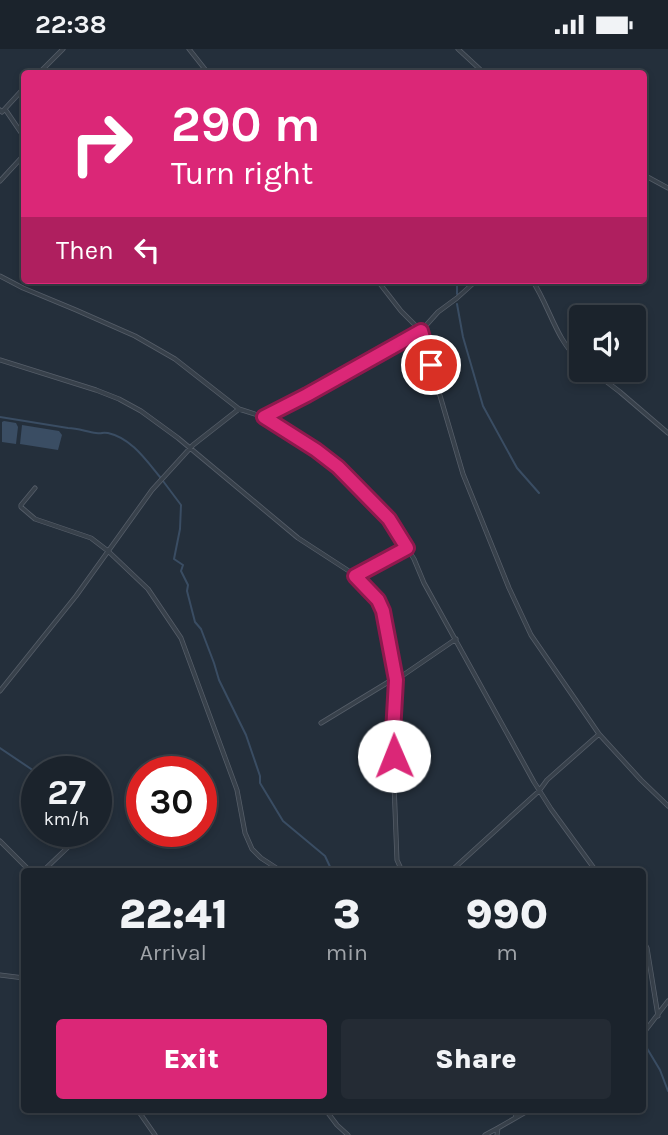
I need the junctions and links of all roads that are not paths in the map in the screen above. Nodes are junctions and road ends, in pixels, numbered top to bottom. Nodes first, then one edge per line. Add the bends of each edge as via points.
1 (63, 49) edge
2 (189, 49) edge
3 (458, 49) edge
4 (41, 70) edge
5 (206, 70) edge
6 (481, 70) edge
7 (21, 91) edge
8 (3, 109) edge
9 (21, 133) edge
10 (21, 158) edge
11 (647, 177) edge
12 (0, 181) edge
13 (668, 188) edge
14 (0, 276) edge
15 (380, 284) edge
16 (473, 284) edge
17 (534, 284) edge
18 (421, 331) junction
19 (569, 350) edge
20 (0, 360) edge
21 (607, 382) edge
22 (239, 409) junction
23 (264, 417) junction
24 (668, 433) edge
25 (190, 449) junction
26 (35, 488) dead end
27 (407, 548) junction
28 (108, 551) junction
29 (355, 576) junction
30 (456, 639) junction
31 (395, 679) junction
32 (0, 691) edge
33 (321, 723) dead end
34 (598, 734) junction
35 (540, 791) junction
36 (668, 806) edge
37 (0, 841) edge
38 (68, 847) edge
39 (27, 868) edge
40 (46, 868) edge
41 (276, 868) edge
42 (401, 868) edge
43 (454, 868) edge
44 (594, 868) edge
45 (646, 946) edge
46 (0, 975) edge
47 (21, 978) edge
48 (668, 1001) edge
49 (658, 1016) junction
50 (646, 1031) edge
51 (140, 1113) edge
52 (328, 1113) edge
53 (515, 1113) edge
54 (524, 1113) edge
55 (516, 1117) junction
56 (498, 1128) junction
57 (155, 1135) edge
58 (348, 1135) edge
59 (485, 1135) edge
60 (497, 1135) edge

1 - 4 street
2 - 5 street
3 - 6 street
7 - 8 street
8 - 9 street
10 - 12 street
11 - 13 street
14 - 22 street via 135,336 175,359
15 - 18 street
16 - 18 street
17 - 19 street
18 - 23 street
18 - 34 street via 463,474 509,588 536,645
20 - 25 street via 119,399
21 - 24 street
22 - 23 street
22 - 25 street
23 - 27 street via 338,467 389,519
25 - 28 street via 152,490
25 - 29 street via 298,538
26 - 28 street via 21,507 35,519 88,537
27 - 29 street
27 - 30 street
28 - 32 street
28 - 41 street via 148,589 181,638 237,790 248,841 261,859
29 - 31 street via 383,611
30 - 31 street
30 - 35 street
31 - 33 street
31 - 42 street via 393,733
34 - 35 street
34 - 36 street
35 - 43 street
35 - 44 street
37 - 39 street
38 - 40 street
45 - 49 street
46 - 47 street
48 - 49 street
49 - 50 street
51 - 57 street
52 - 58 street
53 - 55 street
54 - 55 street
55 - 56 street
56 - 59 street
56 - 60 street

